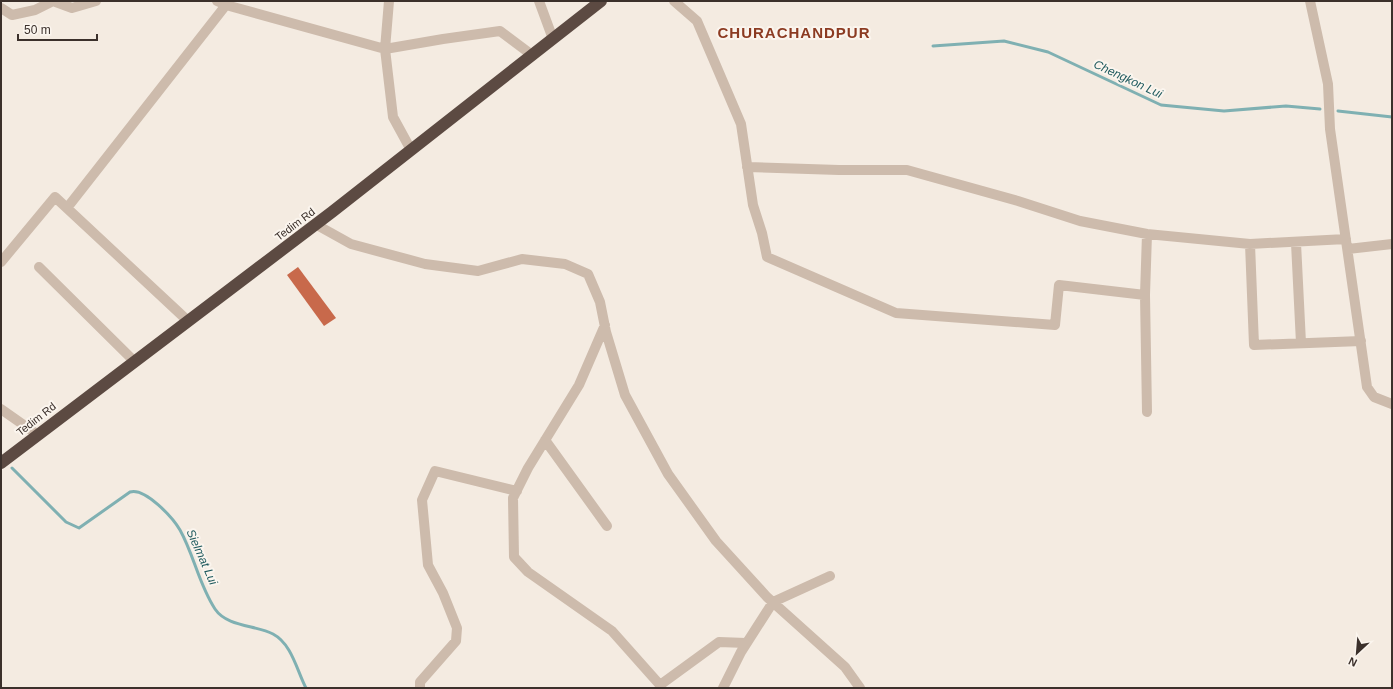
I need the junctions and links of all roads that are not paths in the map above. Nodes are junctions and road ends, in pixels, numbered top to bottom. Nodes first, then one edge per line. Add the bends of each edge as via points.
1 (53, 1) edge
2 (96, 1) edge
3 (389, 1) edge
4 (538, 1) edge
5 (601, 1) edge
6 (674, 1) edge
7 (1310, 1) edge
8 (221, 3) edge
9 (1, 8) edge
10 (553, 38) junction
11 (385, 49) junction
12 (532, 55) junction
13 (412, 150) junction
14 (747, 167) junction
15 (67, 208) junction
16 (315, 224) junction
17 (1147, 234) junction
18 (1296, 243) junction
19 (1250, 244) junction
20 (1347, 244) junction
21 (1392, 244) edge
22 (1, 262) edge
23 (39, 267) dead end
24 (1145, 295) junction
25 (188, 321) junction
26 (605, 325) junction
27 (1361, 341) junction
28 (1301, 343) junction
29 (134, 361) junction
30 (1392, 404) edge
31 (1, 409) edge
32 (1147, 412) dead end
33 (38, 435) junction
34 (545, 440) junction
35 (1, 463) edge
36 (517, 491) junction
37 (607, 526) dead end
38 (830, 576) dead end
39 (772, 602) junction
40 (746, 643) junction
41 (420, 688) edge
42 (724, 688) edge
43 (860, 688) edge

1 - 2 street via 72,8
1 - 9 street via 35,10 12,15
3 - 11 street
4 - 10 street
5 - 10 highway, Tedim Rd
6 - 14 street via 697,21 741,124
7 - 20 street via 1328,84 1330,129
8 - 11 street
8 - 15 street
10 - 12 highway, Tedim Rd
11 - 12 street via 500,31
11 - 13 street via 393,117
12 - 13 highway, Tedim Rd
13 - 16 highway, Tedim Rd
14 - 17 street via 908,170 1080,221
14 - 24 street via 753,205 767,257 896,314 1055,325 1059,285
15 - 22 street via 55,197
15 - 25 street
16 - 25 highway, Tedim Rd
16 - 26 street via 351,244 425,264 478,271 522,259 565,264 588,274 600,302
17 - 19 street
17 - 24 street
18 - 19 street
18 - 20 street
18 - 28 street
19 - 28 street via 1254,345
20 - 21 street
20 - 27 street
23 - 29 street
24 - 32 street
25 - 29 highway, Tedim Rd
26 - 34 street via 579,385
26 - 39 street via 625,395 668,474 716,541
27 - 28 street
27 - 30 street via 1367,387 1374,397
29 - 33 highway, Tedim Rd
31 - 33 street
33 - 35 highway, Tedim Rd
34 - 36 street
34 - 37 street
36 - 40 street via 513,498 514,557 528,572 612,632 660,686 719,642
36 - 41 street via 435,471 422,500 428,565 457,628 456,641 420,682
38 - 39 street
39 - 40 street
39 - 43 street via 845,667
40 - 42 street

